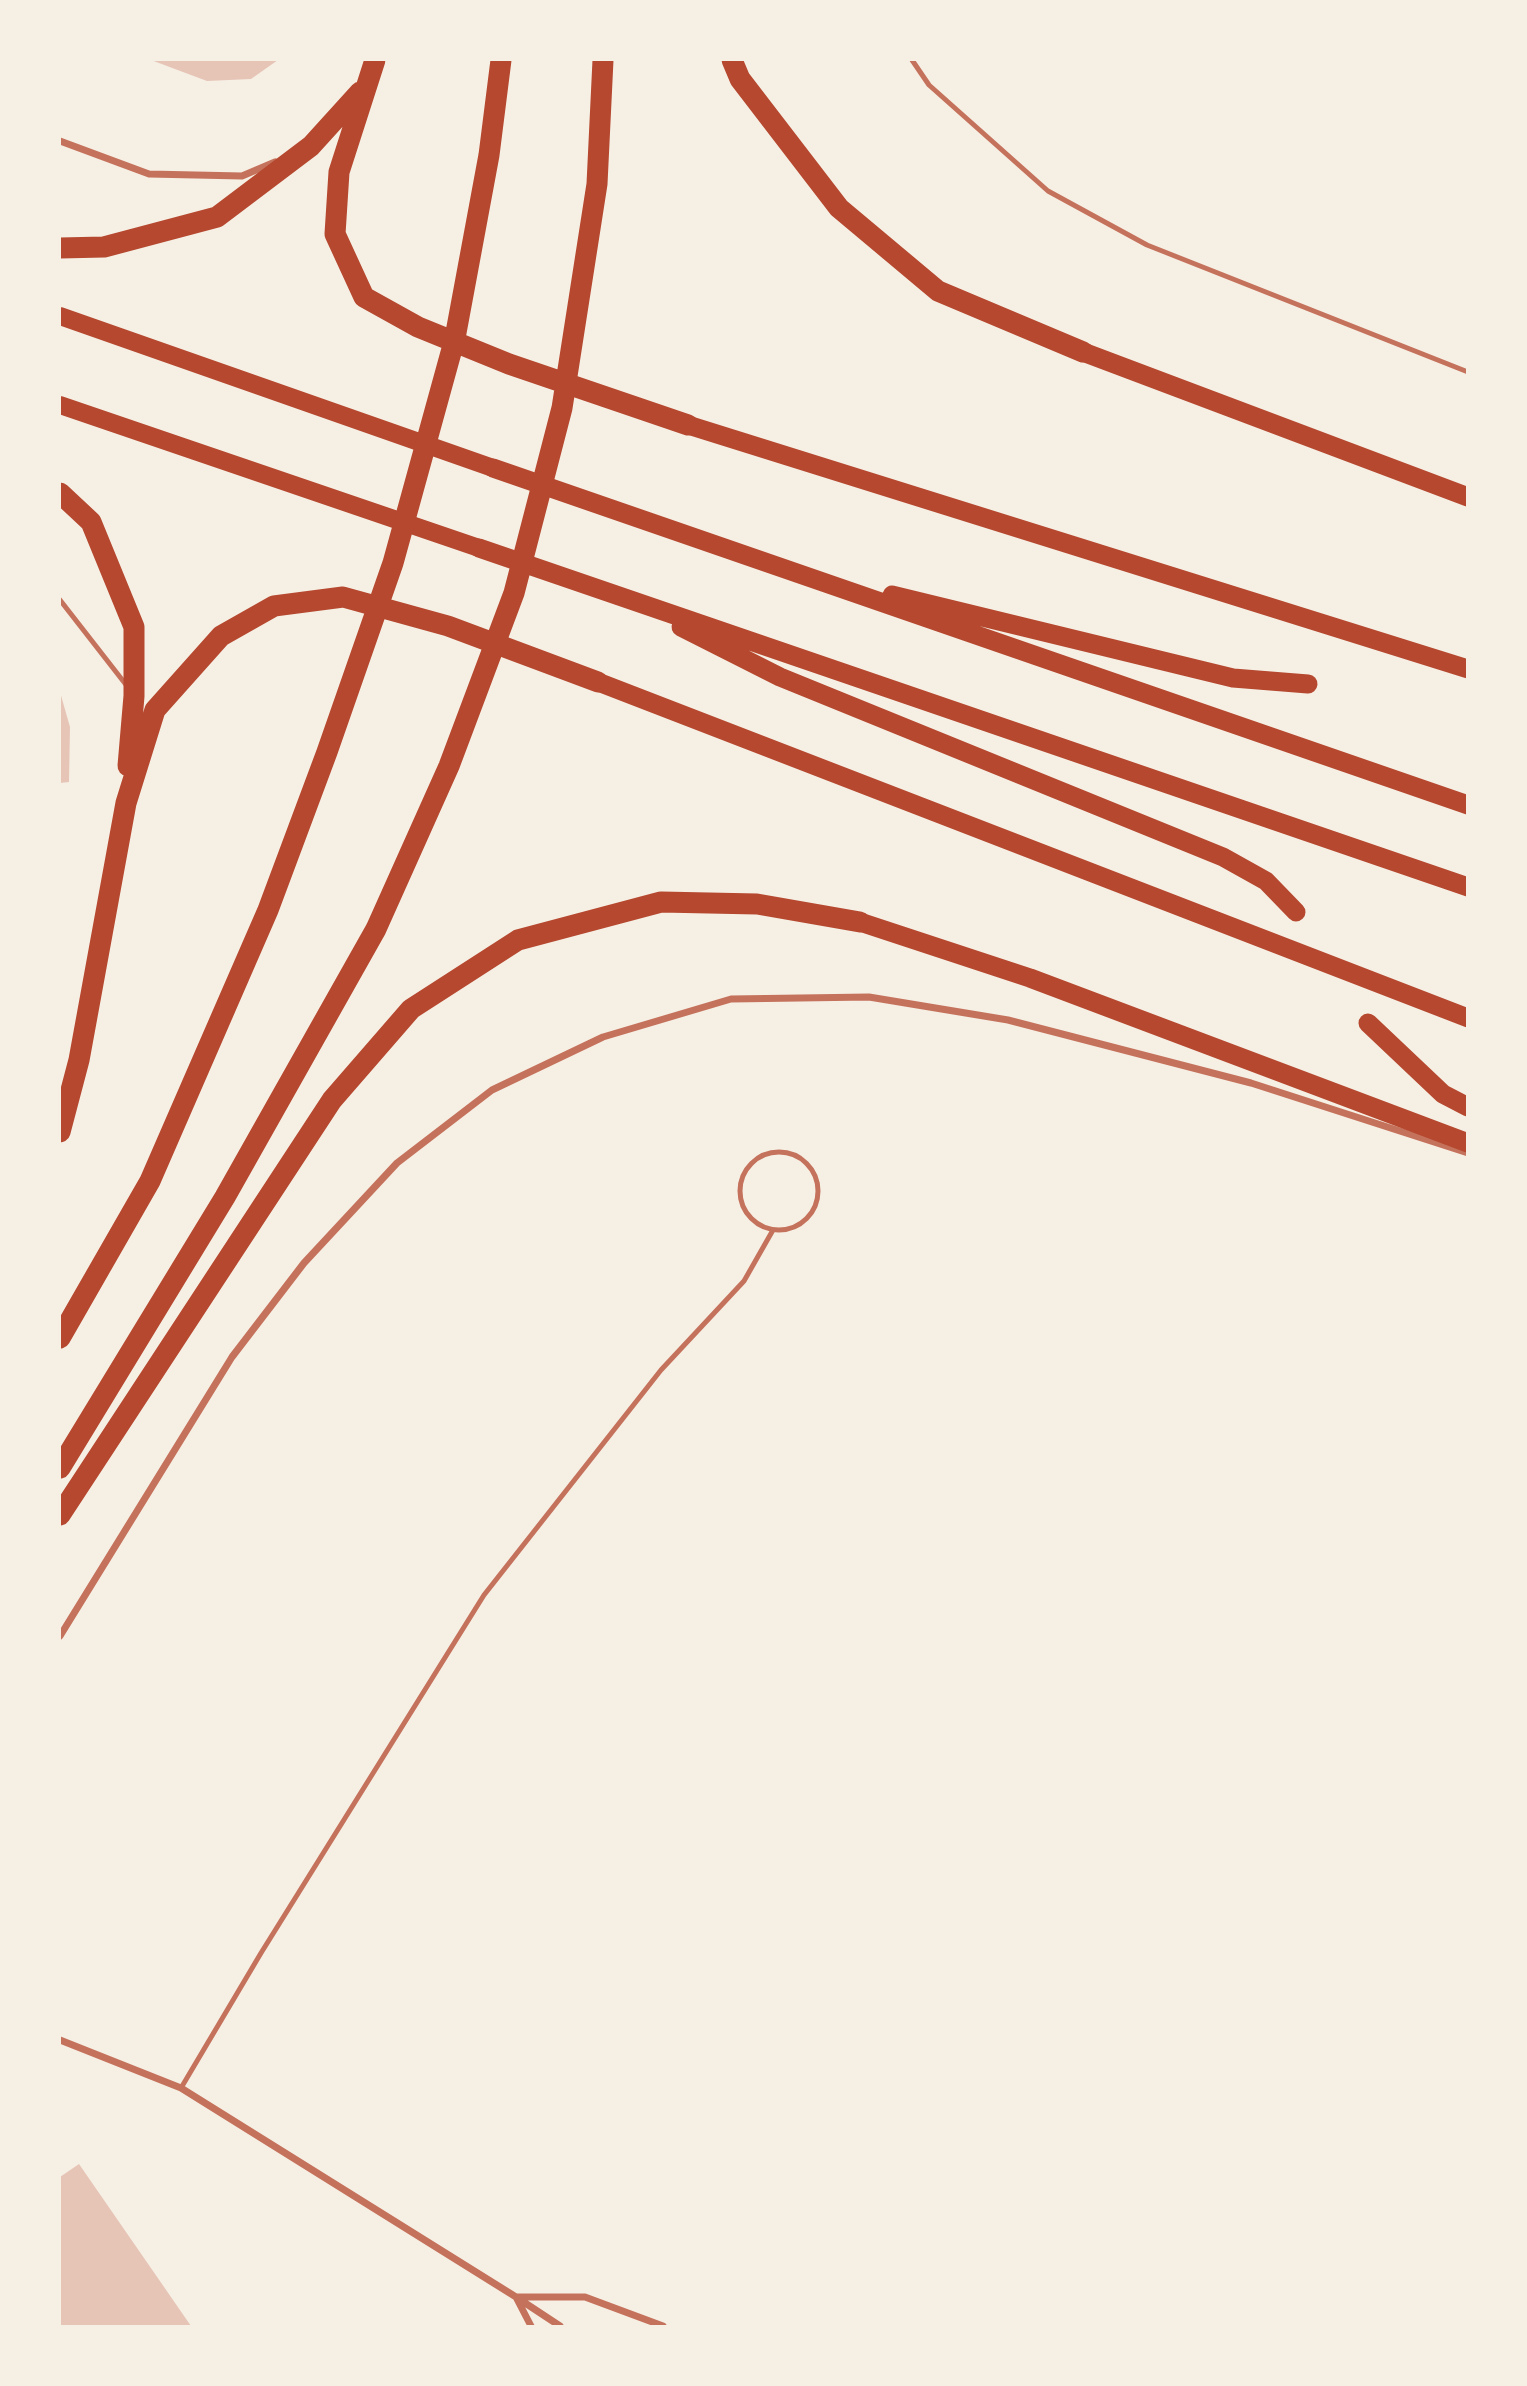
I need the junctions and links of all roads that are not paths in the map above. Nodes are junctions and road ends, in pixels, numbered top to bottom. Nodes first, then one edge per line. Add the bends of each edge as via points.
1 (375, 60) edge
2 (501, 60) edge
3 (603, 60) edge
4 (732, 60) edge
5 (912, 60) edge
6 (366, 85) junction
7 (60, 141) edge
8 (311, 146) junction
9 (60, 248) edge
10 (60, 316) edge
11 (1083, 352) joint
12 (1468, 372) edge
13 (60, 405) edge
14 (688, 425) joint
15 (493, 468) joint
16 (60, 493) edge
17 (1468, 497) edge
18 (479, 548) joint
19 (785, 570) junction
20 (614, 594) junction
21 (60, 600) edge
22 (1468, 669) edge
23 (598, 682) joint
24 (1308, 684) dead end
25 (134, 695) junction
26 (126, 803) junction
27 (1468, 805) edge
28 (1468, 887) edge
29 (1296, 912) dead end
30 (860, 922) joint
31 (1468, 1018) edge
32 (1368, 1023) dead end
33 (1468, 1107) edge
34 (60, 1132) edge
35 (1468, 1143) edge
36 (1468, 1153) edge
37 (773, 1230) junction
38 (60, 1338) edge
39 (60, 1468) edge
40 (60, 1515) edge
41 (60, 1636) edge
42 (60, 2040) edge
43 (181, 2088) junction
44 (516, 2297) junction
45 (531, 2326) edge
46 (560, 2326) edge
47 (663, 2326) edge

1 - 6 highway
2 - 38 highway via 489,155 455,338 393,563 268,910 150,1181
3 - 39 highway via 597,184 562,408 514,593 449,766 376,929 225,1198
4 - 11 highway via 740,79 839,208 928,283
5 - 12 lane via 929,85 1048,191 1147,246
6 - 8 highway
6 - 14 highway via 339,172 335,233 364,297 418,327 509,364
7 - 8 street via 149,174 242,176
8 - 9 highway via 217,217 104,247
10 - 15 main road
11 - 17 highway
13 - 18 main road
14 - 22 highway
15 - 19 highway
16 - 25 highway via 91,522 134,626
18 - 20 highway
19 - 24 highway via 1233,678
19 - 27 highway
20 - 28 highway
20 - 29 highway via 780,677 1223,857 1266,881
21 - 25 lane
23 - 26 highway via 448,626 343,597 274,606 221,636 155,710
23 - 31 highway
25 - 26 highway
26 - 34 highway via 79,1060
30 - 35 highway via 1030,978
30 - 40 highway via 757,904 661,902 518,940 411,1009 332,1100
32 - 33 highway via 1443,1094
36 - 41 street via 1238,1079 1008,1020 869,998 731,999 603,1037 492,1090 397,1163 304,1263 232,1357
37 - 37 lane via 799,1226 816,1206 819,1194 813,1168 792,1153 766,1153 755,1159 740,1181 743,1207 750,1217
37 - 43 lane via 744,1282 661,1370 484,1595
42 - 43 street
43 - 44 street
44 - 45 street
44 - 46 street
44 - 47 street via 585,2297

